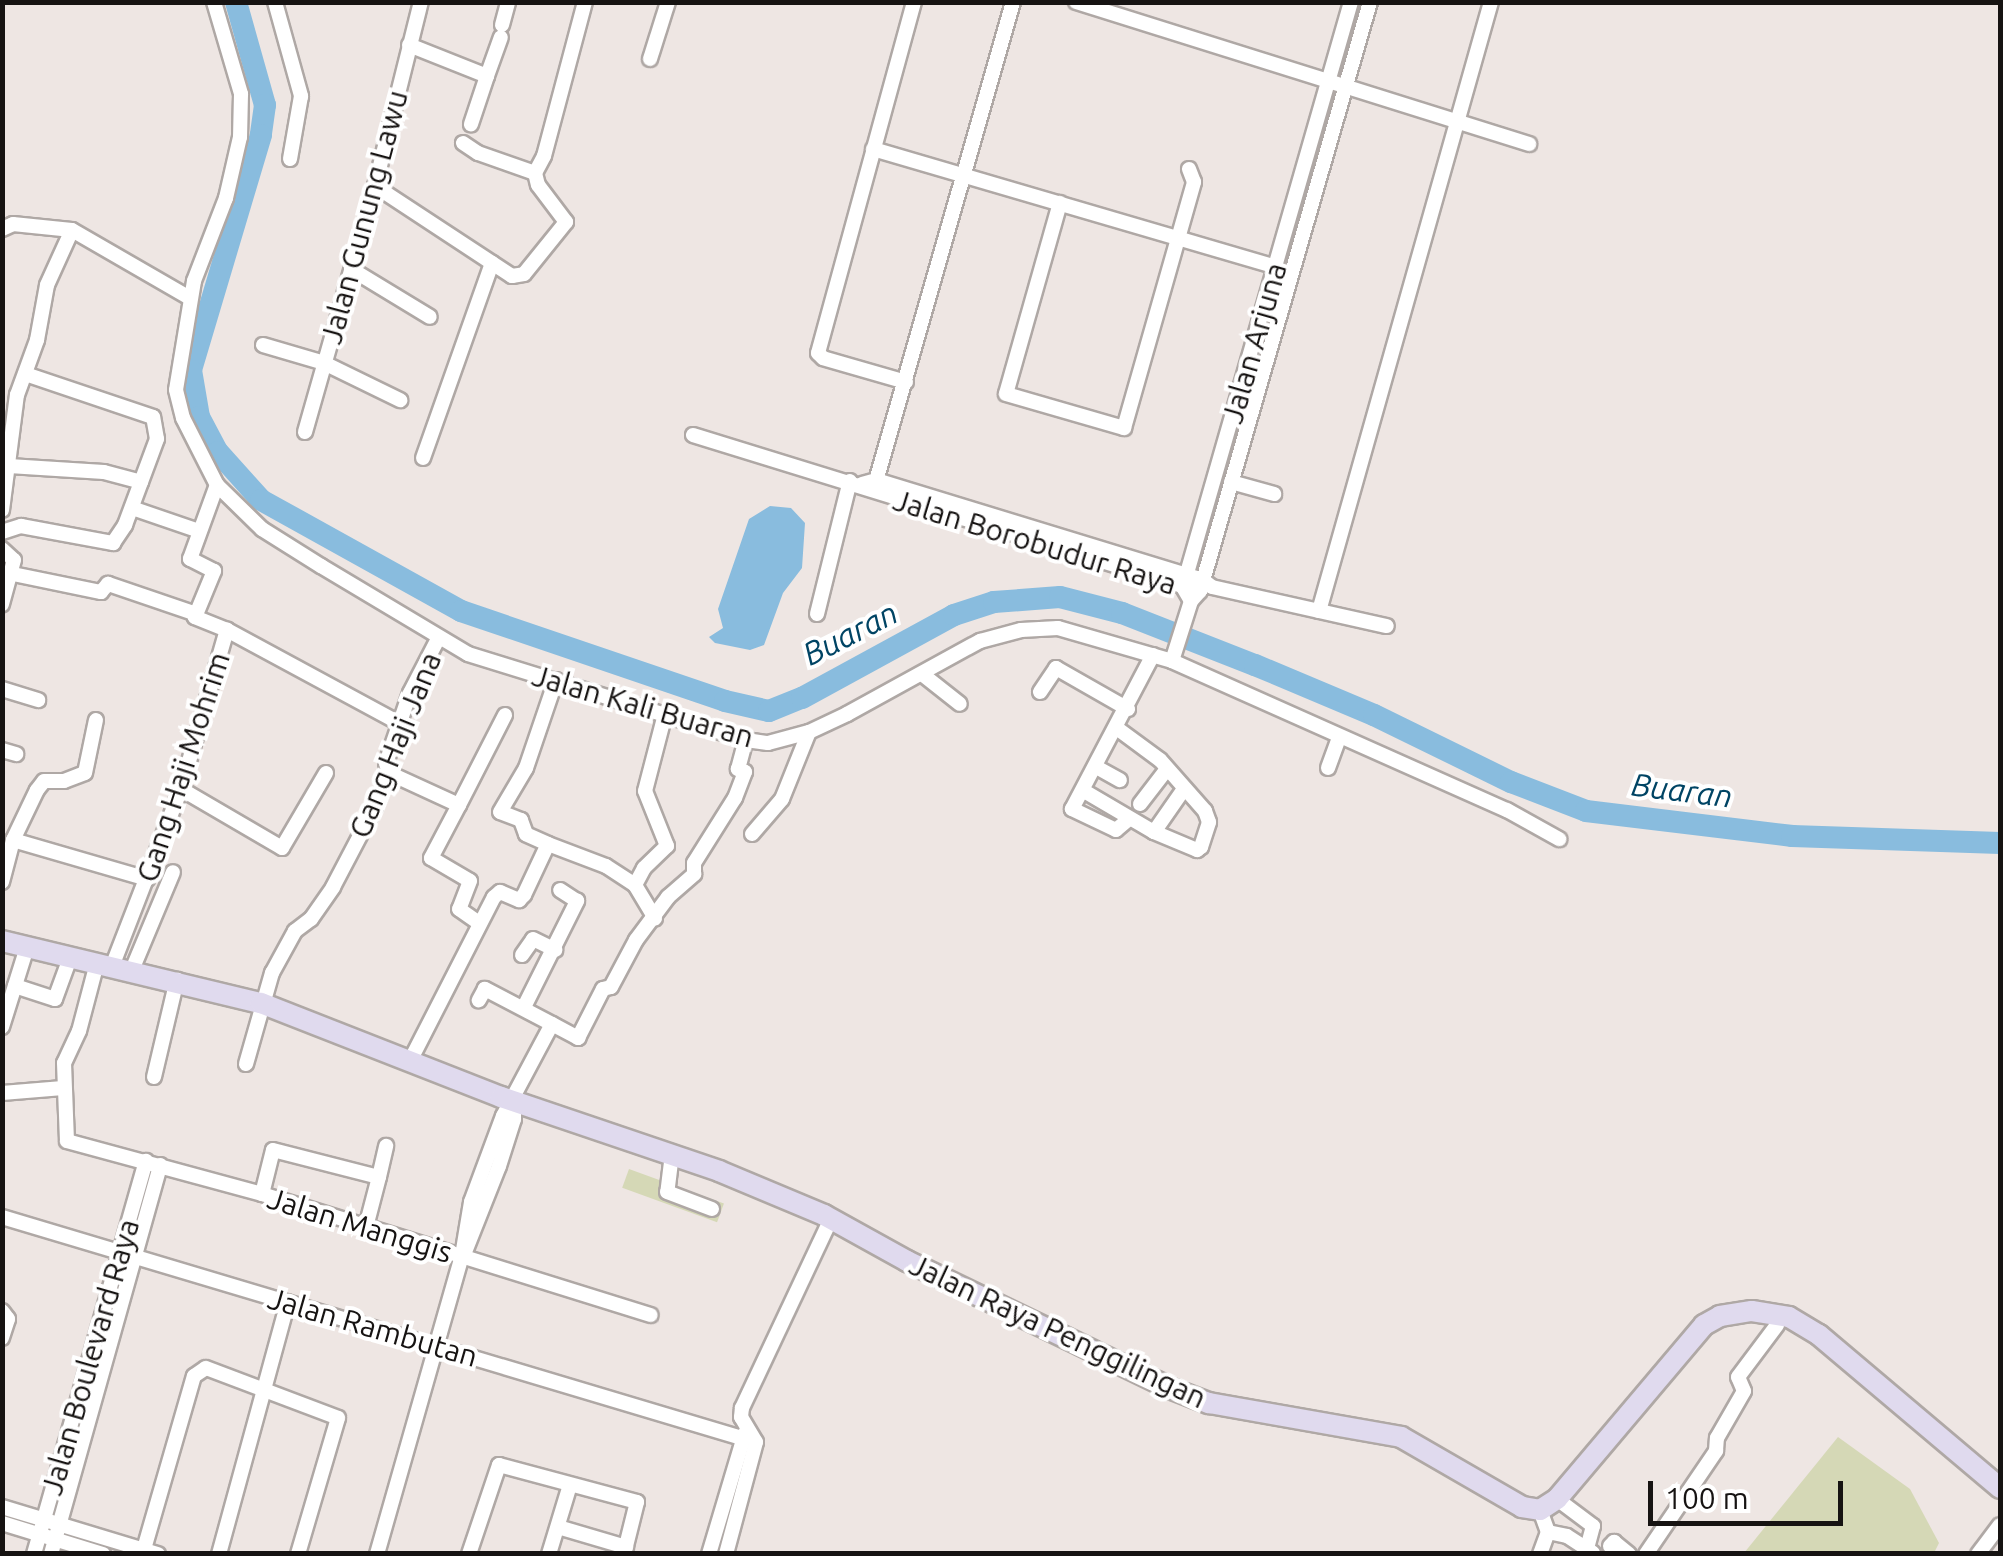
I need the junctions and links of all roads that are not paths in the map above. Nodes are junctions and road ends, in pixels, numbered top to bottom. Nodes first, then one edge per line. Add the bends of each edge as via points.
1 (214, 2) edge
2 (275, 2) edge
3 (421, 2) edge
4 (508, 2) edge
5 (585, 2) edge
6 (668, 2) edge
7 (914, 2) edge
8 (1013, 2) edge
9 (1076, 2) edge
10 (1491, 2) edge
11 (1349, 8) edge
12 (1368, 10) edge
13 (409, 45) junction
14 (650, 59) dead end
15 (487, 76) junction
16 (1337, 85) junction
17 (1457, 122) junction
18 (471, 124) dead end
19 (464, 143) dead end
20 (1529, 144) dead end
21 (873, 149) junction
22 (290, 159) dead end
23 (1190, 169) dead end
24 (535, 173) junction
25 (965, 174) junction
26 (375, 186) junction
27 (1305, 194) junction
28 (1060, 203) junction
29 (2, 228) edge
30 (72, 230) junction
31 (1179, 238) junction
32 (492, 263) junction
33 (1276, 266) junction
34 (351, 270) junction
35 (1277, 291) junction
36 (190, 298) junction
37 (430, 317) dead end
38 (263, 345) dead end
39 (1248, 362) junction
40 (324, 363) junction
41 (1264, 367) junction
42 (25, 374) junction
43 (906, 382) junction
44 (400, 400) dead end
45 (1232, 418) junction
46 (1248, 422) junction
47 (7, 430) edge
48 (305, 432) dead end
49 (692, 435) dead end
50 (422, 458) dead end
51 (9, 466) junction
52 (141, 482) junction
53 (1231, 482) junction
54 (217, 485) junction
55 (865, 485) junction
56 (1274, 494) dead end
57 (132, 508) junction
58 (2, 510) edge
59 (2, 532) edge
60 (197, 538) junction
61 (2, 548) edge
62 (13, 574) junction
63 (1185, 581) junction
64 (1199, 594) junction
65 (2, 604) edge
66 (1319, 611) junction
67 (196, 614) junction
68 (817, 614) dead end
69 (1386, 626) dead end
70 (227, 630) junction
71 (438, 639) junction
72 (1153, 655) junction
73 (1173, 658) junction
74 (922, 674) junction
75 (556, 680) junction
76 (2, 689) edge
77 (1040, 692) dead end
78 (38, 700) dead end
79 (960, 704) dead end
80 (1128, 709) junction
81 (665, 714) junction
82 (506, 715) dead end
83 (96, 720) dead end
84 (400, 724) junction
85 (1118, 729) junction
86 (809, 732) junction
87 (1340, 737) junction
88 (746, 740) junction
89 (1098, 768) junction
90 (1328, 768) dead end
91 (1167, 769) junction
92 (326, 773) dead end
93 (389, 773) junction
94 (1120, 780) dead end
95 (1184, 788) junction
96 (181, 790) junction
97 (1084, 791) junction
98 (1140, 804) dead end
99 (459, 805) junction
100 (1129, 819) junction
101 (1154, 832) junction
102 (752, 834) dead end
103 (1559, 840) dead end
104 (9, 843) edge
105 (548, 844) junction
106 (667, 846) junction
107 (694, 863) junction
108 (173, 872) dead end
109 (147, 879) junction
110 (2, 882) edge
111 (634, 885) junction
112 (560, 890) dead end
113 (655, 918) junction
114 (479, 922) junction
115 (2, 941) edge
116 (27, 947) junction
117 (556, 950) junction
118 (522, 956) dead end
119 (70, 958) junction
120 (114, 966) junction
121 (177, 980) junction
122 (15, 986) junction
123 (479, 1000) dead end
124 (261, 1003) junction
125 (524, 1007) junction
126 (552, 1024) junction
127 (2, 1027) edge
128 (409, 1062) junction
129 (246, 1064) dead end
130 (154, 1076) dead end
131 (64, 1088) junction
132 (2, 1092) edge
133 (514, 1102) junction
134 (386, 1146) dead end
135 (672, 1154) junction
136 (153, 1163) junction
137 (379, 1178) junction
138 (262, 1194) junction
139 (712, 1210) dead end
140 (2, 1217) edge
141 (831, 1219) junction
142 (366, 1227) junction
143 (127, 1254) junction
144 (462, 1256) junction
145 (288, 1302) junction
146 (2, 1312) edge
147 (651, 1315) dead end
148 (1777, 1326) dead end
149 (2, 1338) edge
150 (436, 1346) junction
151 (265, 1388) junction
152 (745, 1433) junction
153 (570, 1485) junction
154 (2000, 1488) edge
155 (1549, 1504) junction
156 (2, 1506) edge
157 (2, 1523) edge
158 (2000, 1524) edge
159 (558, 1527) junction
160 (1548, 1532) junction
161 (39, 1534) junction
162 (52, 1534) edge
163 (1610, 1546) dead end
164 (625, 1550) edge
165 (151, 1551) edge
166 (1590, 1551) edge
167 (34, 1554) edge
168 (103, 1554) edge
169 (220, 1554) edge
170 (298, 1554) edge
171 (377, 1554) edge
172 (469, 1554) edge
173 (550, 1554) edge
174 (709, 1554) edge
175 (726, 1554) edge
176 (1540, 1554) edge
177 (1629, 1554) edge
178 (1646, 1554) edge
179 (1978, 1554) edge

1 - 36 street, Jalan Kali Buaran via 241,94 240,137
2 - 22 street via 301,96
3 - 13 street, Jalan Gunung Lawu
4 - 15 street
5 - 24 street
6 - 14 street
7 - 21 street
8 - 25 street
9 - 16 street
10 - 17 street
11 - 12 street
11 - 16 street
12 - 16 street
13 - 15 street
13 - 26 street, Jalan Gunung Lawu
15 - 18 street
16 - 17 street
16 - 27 street, Jalan Arjuna
17 - 20 street
17 - 66 street
19 - 24 street
21 - 25 street
21 - 43 street via 818,353
23 - 31 street via 1194,182
24 - 32 street via 565,215 564,228 519,278
25 - 28 street
25 - 43 street
26 - 32 street
26 - 34 street, Jalan Gunung Lawu
27 - 33 street, Jalan Arjuna
27 - 35 street, Jalan Arjuna
28 - 31 street
28 - 31 street via 1006,394 1124,428
29 - 30 street
30 - 36 street
30 - 42 street via 47,285
31 - 33 street
32 - 50 street
33 - 35 street, Jalan Arjuna
34 - 37 street
34 - 40 street, Jalan Gunung Lawu
35 - 39 street, Jalan Arjuna
35 - 41 street, Jalan Arjuna
36 - 54 street, Jalan Kali Buaran via 176,390 184,422
38 - 40 street
39 - 41 street
39 - 45 street, Jalan Arjuna
40 - 44 street
40 - 48 street, Jalan Gunung Lawu
41 - 46 street, Jalan Arjuna
42 - 47 street
42 - 52 street via 154,418 157,439
43 - 55 street
45 - 46 street
45 - 63 street, Jalan Arjuna
46 - 53 street, Jalan Arjuna
47 - 51 street
49 - 55 street, Jalan Borobudur Raya
51 - 52 street via 104,472
51 - 58 street
52 - 57 street
53 - 56 street
53 - 64 street, Jalan Arjuna
54 - 60 street
54 - 71 street, Jalan Kali Buaran via 262,529
55 - 63 street, Jalan Borobudur Raya
55 - 68 street
57 - 59 street via 120,535 107,545 20,526
57 - 60 street
60 - 67 street, Gang Haji Mohrim via 191,560 214,571
61 - 62 street via 14,556
62 - 65 street
62 - 67 street via 101,592 108,584
63 - 64 street
63 - 64 street, Jalan Borobudur Raya
64 - 66 street, Jalan Borobudur Raya
64 - 73 street, Jalan Arjuna
66 - 69 street, Jalan Borobudur Raya
67 - 70 street, Gang Haji Mohrim
70 - 84 street
70 - 96 street, Gang Haji Mohrim
71 - 75 street, Jalan Kali Buaran
71 - 84 street, Gang Haji Jana
72 - 73 street, Jalan Kali Buaran
72 - 74 street, Jalan Kali Buaran via 1058,628 1032,629 980,641
72 - 80 street
73 - 87 street, Jalan Kali Buaran
74 - 79 street
74 - 86 street, Jalan Kali Buaran
75 - 81 street, Jalan Kali Buaran
75 - 105 street via 526,768 500,812
76 - 78 street
77 - 80 street via 1055,668
80 - 85 street
81 - 88 street, Jalan Kali Buaran
81 - 106 street via 645,792
82 - 99 street
83 - 104 street via 85,773 44,781
84 - 93 street, Gang Haji Jana via 386,763
85 - 89 street
85 - 91 street
86 - 88 street, Jalan Kali Buaran
86 - 102 street via 782,799
87 - 90 street
87 - 103 street, Jalan Kali Buaran via 1507,810
88 - 107 street via 736,798
89 - 94 street
89 - 97 street
91 - 95 street
91 - 98 street
92 - 96 street via 282,848
93 - 99 street
93 - 124 street, Gang Haji Jana via 333,886 286,944
95 - 101 street
95 - 101 street via 1208,817 1200,849
96 - 109 street, Gang Haji Mohrim
97 - 100 street
97 - 100 street via 1074,811 1116,830
99 - 114 street via 432,858 470,880 459,910
100 - 101 street
104 - 109 street
104 - 110 street
105 - 111 street via 606,866
105 - 114 street via 524,895 519,900 497,893
106 - 107 street
106 - 111 street
107 - 113 street via 694,874
108 - 120 street
109 - 120 street, Gang Haji Mohrim
111 - 113 street
112 - 117 street via 578,900
113 - 126 street via 611,987 603,989 578,1038
114 - 128 street
115 - 116 main road, Jalan Raya Penggilingan
116 - 119 main road, Jalan Raya Penggilingan
116 - 122 street
117 - 118 street via 533,939
117 - 125 street
119 - 120 main road, Jalan Raya Penggilingan
119 - 122 street via 55,999
120 - 121 main road, Jalan Raya Penggilingan
120 - 131 street via 64,1063
121 - 124 main road, Jalan Raya Penggilingan
121 - 130 street
122 - 127 street
123 - 125 street via 485,990
124 - 128 main road, Jalan Raya Penggilingan
124 - 129 street, Gang Haji Jana
125 - 126 street
126 - 133 street
128 - 133 main road, Jalan Raya Penggilingan
131 - 132 street
131 - 136 street, Jalan Manggis via 67,1141
133 - 135 main road, Jalan Raya Penggilingan
133 - 144 street via 499,1166
134 - 137 street
135 - 139 street via 667,1192
135 - 141 main road, Jalan Raya Penggilingan
136 - 138 street, Jalan Manggis
136 - 143 street, Jalan Boulevard Raya
137 - 138 street via 273,1150
137 - 142 street
138 - 142 street, Jalan Manggis
140 - 143 street, Jalan Rambutan
141 - 152 street via 748,1392 741,1415
141 - 155 main road, Jalan Raya Penggilingan via 1172,1389 1208,1402 1401,1437 1502,1499
142 - 144 street, Jalan Manggis
143 - 145 street, Jalan Rambutan
143 - 162 street, Jalan Boulevard Raya
144 - 147 street, Jalan Manggis
144 - 150 street
145 - 150 street, Jalan Rambutan
145 - 151 street
146 - 149 street via 8,1320
148 - 178 street via 1738,1377 1744,1391 1716,1451
150 - 152 street, Jalan Rambutan
150 - 171 street
151 - 165 street via 206,1368 196,1372
151 - 169 street
151 - 170 street via 338,1418
152 - 174 street
152 - 175 street via 756,1442
153 - 159 street
153 - 164 street via 637,1502
153 - 172 street via 498,1465
154 - 155 main road via 1819,1335 1789,1317 1752,1312 1704,1325
155 - 160 street
155 - 166 street via 1593,1526
156 - 162 street
157 - 161 street
158 - 179 street
159 - 164 street
159 - 173 street
160 - 166 street
160 - 176 street
161 - 162 street, Jalan Boulevard Raya
161 - 167 street, Jalan Boulevard Raya
162 - 165 street
162 - 168 street
163 - 177 street via 1614,1542

